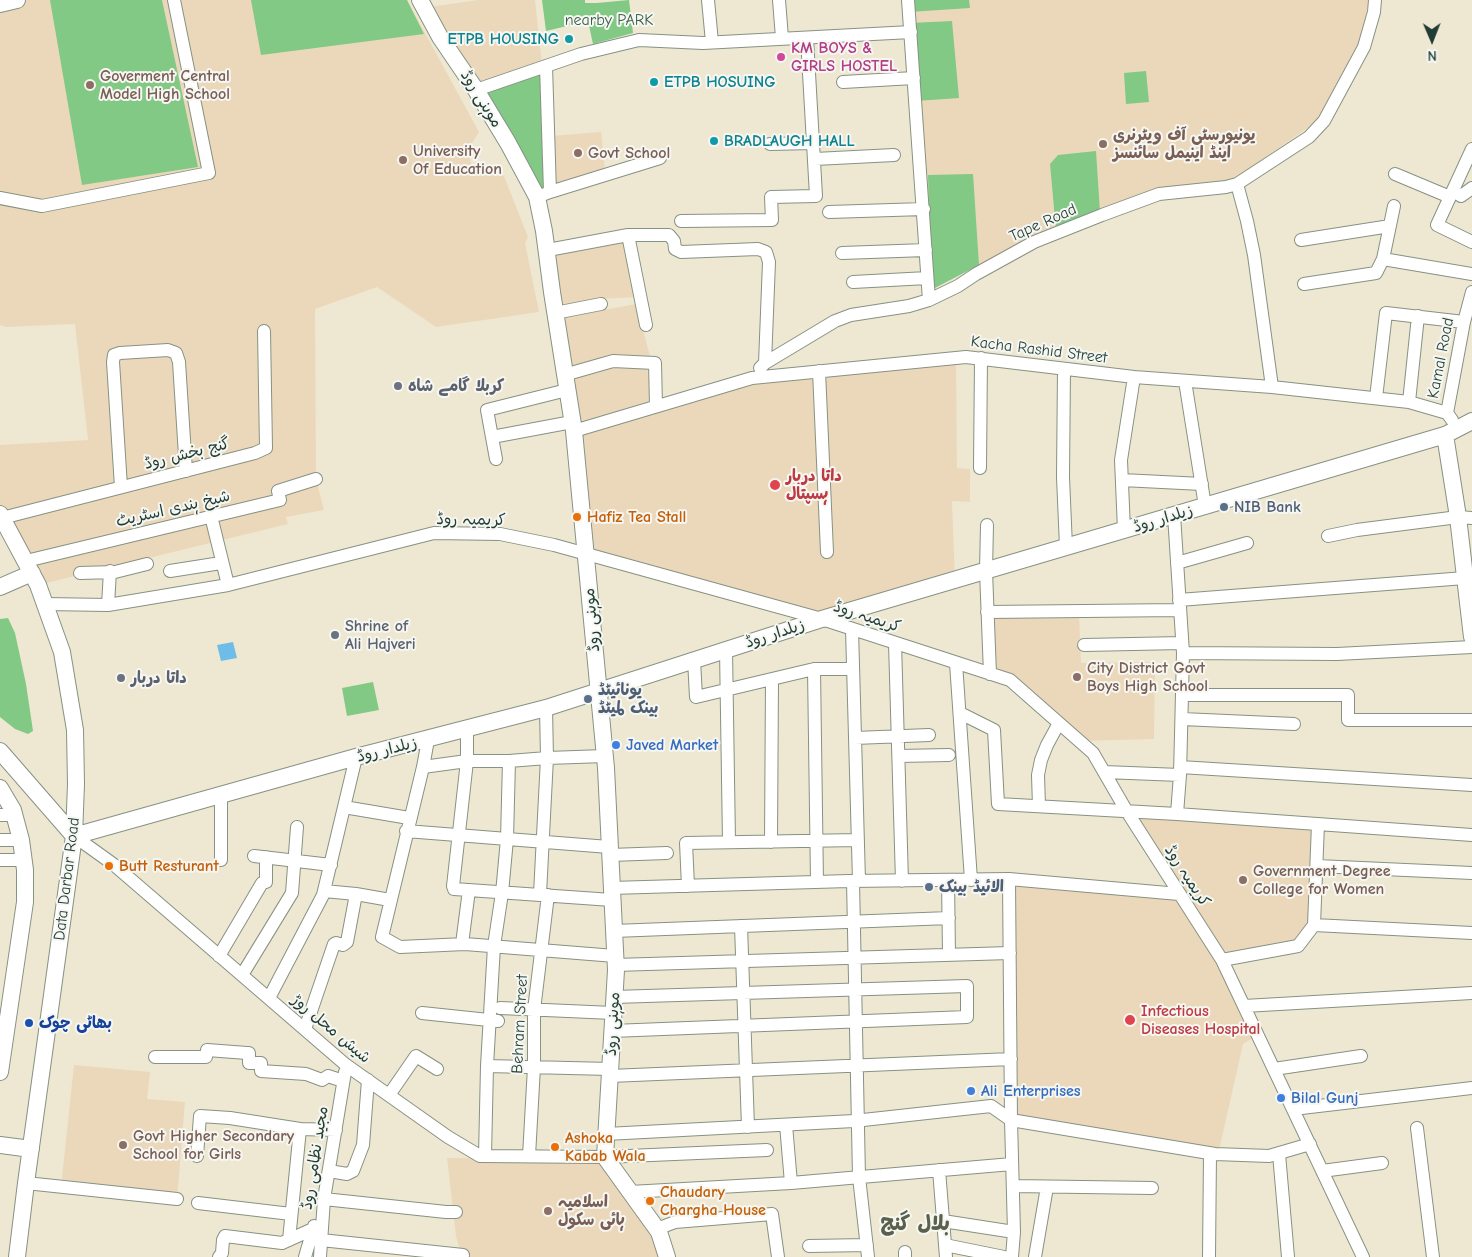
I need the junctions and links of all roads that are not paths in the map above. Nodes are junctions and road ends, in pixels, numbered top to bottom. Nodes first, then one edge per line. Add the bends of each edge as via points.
1 (17, 0) edge
2 (174, 0) edge
3 (420, 0) edge
4 (708, 0) edge
5 (779, 0) edge
6 (908, 0) edge
7 (1375, 0) edge
8 (0, 4) edge
9 (911, 32) junction
10 (782, 38) junction
11 (807, 38) junction
12 (712, 42) junction
13 (546, 66) junction
14 (914, 78) junction
15 (843, 82) dead end
16 (476, 90) junction
17 (813, 143) junction
18 (770, 144) dead end
19 (1471, 153) edge
20 (894, 155) dead end
21 (660, 158) dead end
22 (815, 159) junction
23 (1395, 174) dead end
24 (1237, 184) junction
25 (1472, 188) edge
26 (543, 194) junction
27 (1451, 194) junction
28 (0, 198) edge
29 (1394, 206) dead end
30 (924, 209) junction
31 (829, 212) dead end
32 (681, 221) dead end
33 (1390, 226) junction
34 (628, 235) junction
35 (1301, 240) dead end
36 (1472, 242) edge
37 (548, 250) junction
38 (926, 250) junction
39 (842, 253) dead end
40 (1383, 259) junction
41 (1472, 274) edge
42 (928, 278) junction
43 (853, 282) dead end
44 (1304, 284) dead end
45 (1472, 292) edge
46 (929, 300) junction
47 (601, 304) dead end
48 (555, 313) junction
49 (1418, 316) junction
50 (1464, 322) junction
51 (646, 325) dead end
52 (264, 331) dead end
53 (982, 358) junction
54 (765, 363) junction
55 (1064, 369) junction
56 (819, 371) junction
57 (1134, 377) junction
58 (752, 378) junction
59 (1185, 380) junction
60 (565, 382) junction
61 (1272, 387) junction
62 (1376, 398) junction
63 (1409, 402) junction
64 (656, 406) junction
65 (1447, 413) junction
66 (573, 426) junction
67 (1458, 428) edge
68 (492, 437) junction
69 (496, 459) dead end
70 (980, 468) dead end
71 (186, 471) junction
72 (316, 479) dead end
73 (1122, 480) junction
74 (1202, 484) junction
75 (121, 487) junction
76 (1205, 506) junction
77 (1, 516) edge
78 (211, 516) junction
79 (1174, 516) junction
80 (1465, 518) edge
81 (987, 525) dead end
82 (1124, 530) junction
83 (1328, 536) dead end
84 (1246, 543) dead end
85 (1066, 547) junction
86 (827, 552) dead end
87 (586, 555) junction
88 (222, 563) junction
89 (1177, 563) junction
90 (147, 564) dead end
91 (29, 567) junction
92 (170, 570) dead end
93 (110, 571) junction
94 (986, 571) junction
95 (80, 573) dead end
96 (228, 585) junction
97 (0, 587) edge
98 (1468, 589) edge
99 (45, 604) junction
100 (108, 605) junction
101 (1179, 605) junction
102 (987, 612) junction
103 (822, 619) junction
104 (852, 629) junction
105 (1472, 631) edge
106 (895, 643) junction
107 (1084, 645) dead end
108 (1472, 647) edge
109 (1182, 648) junction
110 (726, 650) junction
111 (694, 660) junction
112 (956, 663) junction
113 (814, 669) junction
114 (853, 669) junction
115 (990, 674) junction
116 (772, 680) junction
117 (598, 691) junction
118 (726, 691) junction
119 (1182, 695) junction
120 (546, 708) junction
121 (960, 712) junction
122 (1182, 719) junction
123 (1472, 720) edge
124 (1059, 723) junction
125 (1294, 724) dead end
126 (467, 729) junction
127 (929, 735) dead end
128 (898, 736) junction
129 (855, 738) junction
130 (428, 740) junction
131 (0, 751) edge
132 (605, 756) junction
133 (899, 756) junction
134 (949, 756) dead end
135 (356, 758) junction
136 (547, 758) junction
137 (467, 761) junction
138 (509, 761) junction
139 (423, 767) junction
140 (1180, 771) junction
141 (1104, 772) junction
142 (1472, 785) edge
143 (1, 792) edge
144 (221, 795) junction
145 (1039, 806) junction
146 (344, 807) junction
147 (1126, 810) junction
148 (1176, 814) junction
149 (7, 815) edge
150 (408, 824) junction
151 (1318, 824) junction
152 (297, 827) dead end
153 (1472, 835) edge
154 (74, 836) junction
155 (459, 836) junction
156 (507, 839) junction
157 (0, 840) edge
158 (22, 840) junction
159 (858, 840) junction
160 (816, 841) junction
161 (542, 842) junction
162 (729, 842) junction
163 (771, 842) junction
164 (610, 851) junction
165 (667, 853) dead end
166 (0, 860) edge
167 (24, 860) junction
168 (221, 860) dead end
169 (294, 860) junction
170 (331, 865) junction
171 (1318, 866) junction
172 (1472, 873) edge
173 (1009, 879) junction
174 (948, 880) junction
175 (971, 880) junction
176 (856, 881) junction
177 (902, 881) junction
178 (817, 882) junction
179 (688, 886) junction
180 (469, 890) junction
181 (324, 891) junction
182 (502, 893) junction
183 (356, 894) junction
184 (544, 894) junction
185 (612, 894) junction
186 (1179, 894) junction
187 (390, 900) junction
188 (949, 918) junction
189 (854, 922) junction
190 (1314, 925) junction
191 (741, 926) junction
192 (614, 932) junction
193 (1472, 933) edge
194 (462, 944) junction
195 (494, 946) junction
196 (542, 950) junction
197 (1010, 953) junction
198 (950, 955) junction
199 (219, 956) junction
200 (855, 958) junction
201 (615, 960) junction
202 (1222, 960) junction
203 (742, 961) junction
204 (242, 976) junction
205 (856, 989) junction
206 (744, 993) junction
207 (1472, 993) edge
208 (269, 998) junction
209 (614, 1005) junction
210 (1244, 1006) junction
211 (500, 1008) dead end
212 (534, 1010) junction
213 (422, 1014) dead end
214 (494, 1021) junction
215 (856, 1022) junction
216 (746, 1026) junction
217 (305, 1029) junction
218 (612, 1031) junction
219 (1361, 1056) dead end
220 (155, 1057) dead end
221 (1011, 1059) junction
222 (346, 1065) junction
223 (487, 1066) junction
224 (857, 1066) junction
225 (534, 1067) junction
226 (437, 1069) dead end
227 (1274, 1069) junction
228 (746, 1070) junction
229 (0, 1072) edge
230 (610, 1073) junction
231 (368, 1080) junction
232 (344, 1081) junction
233 (1472, 1088) edge
234 (389, 1095) junction
235 (1293, 1109) junction
236 (1011, 1120) junction
237 (858, 1121) junction
238 (786, 1125) junction
239 (748, 1127) junction
240 (1417, 1128) dead end
241 (300, 1129) junction
242 (336, 1130) junction
243 (606, 1134) junction
244 (1310, 1144) junction
245 (0, 1145) edge
246 (31, 1149) junction
247 (767, 1150) dead end
248 (1210, 1154) junction
249 (1279, 1154) junction
250 (197, 1156) dead end
251 (485, 1156) junction
252 (529, 1156) junction
253 (605, 1157) junction
254 (1382, 1163) dead end
255 (1012, 1164) junction
256 (940, 1170) junction
257 (329, 1171) junction
258 (1322, 1171) junction
259 (859, 1177) junction
260 (26, 1182) junction
261 (791, 1183) junction
262 (1013, 1186) junction
263 (1047, 1187) junction
264 (1152, 1188) dead end
265 (630, 1192) junction
266 (177, 1199) dead end
267 (324, 1199) junction
268 (198, 1203) dead end
269 (456, 1212) dead end
270 (291, 1214) junction
271 (943, 1221) junction
272 (317, 1226) junction
273 (657, 1229) junction
274 (1014, 1232) junction
275 (289, 1240) junction
276 (321, 1240) junction
277 (810, 1246) dead end
278 (868, 1251) edge
279 (946, 1251) edge
280 (463, 1255) dead end
281 (18, 1257) edge
282 (219, 1257) edge
283 (305, 1257) edge
284 (320, 1257) edge
285 (667, 1257) edge
286 (778, 1257) edge
287 (1004, 1257) edge
288 (1012, 1257) edge
289 (1036, 1257) edge
290 (1209, 1257) edge
291 (1288, 1257) edge
292 (1362, 1257) edge
293 (1433, 1257) edge

1 - 8 main road
2 - 28 street via 208,173 42,206
3 - 16 main road, موہنی روڈ via 440,37
4 - 12 street
5 - 10 street
6 - 9 street
7 - 24 street, Tape Road via 1364,47 1324,120 1309,138
9 - 11 street
9 - 14 street
10 - 11 street
10 - 12 street
11 - 17 street
12 - 13 street via 639,40
13 - 16 street
13 - 26 street
14 - 15 street
14 - 30 street
16 - 26 main road, موہنی روڈ
17 - 18 street
17 - 22 street
19 - 27 street
20 - 22 street
21 - 26 street
22 - 32 street via 816,196 771,197 772,220
23 - 27 street
24 - 46 street, Tape Road via 1159,194 1102,215 1034,242
24 - 61 street via 1254,255
25 - 27 street via 1461,196
26 - 37 main road, موہنی روڈ
27 - 36 street via 1437,225
29 - 33 street
30 - 31 street
30 - 38 street
33 - 35 street
33 - 40 street
34 - 37 street
34 - 51 street
34 - 54 street via 669,234 675,248 681,252 766,252 769,262
37 - 48 main road, موہنی روڈ
38 - 39 street
38 - 42 street
40 - 41 street
40 - 44 street via 1376,273
42 - 43 street
42 - 46 street
45 - 50 street, Kamal Road
46 - 54 street, Tape Road via 850,315
47 - 48 street
48 - 60 main road, موہنی روڈ
49 - 50 street
49 - 62 street via 1386,313
49 - 63 street
50 - 65 street, Kamal Road
52 - 71 street, گنج بخش روڈ via 266,448
53 - 55 street, Kacha Rashid Street
53 - 56 street, Kacha Rashid Street
53 - 70 street
54 - 58 street, Tape Road
55 - 57 street, Kacha Rashid Street
55 - 85 street
56 - 58 street, Kacha Rashid Street
56 - 86 street
57 - 59 street, Kacha Rashid Street
57 - 73 street via 1121,460
58 - 64 street, Kacha Rashid Street
59 - 61 street, Kacha Rashid Street
59 - 74 street
60 - 64 street via 613,361 655,362
60 - 66 main road, موہنی روڈ
60 - 68 street via 487,410
61 - 62 street, Kacha Rashid Street
62 - 63 street, Kacha Rashid Street
63 - 65 street, Kacha Rashid Street
64 - 66 street, Kacha Rashid Street
65 - 67 street, Kamal Road
66 - 68 street, Kacha Rashid Street
66 - 87 main road, موہنی روڈ
67 - 76 main road, زیلدار روڈ
67 - 80 main road
68 - 69 street
71 - 75 street, گنج بخش روڈ
71 - 75 street via 176,353 168,350 120,353 114,355 113,362
72 - 78 street, شیخ ہندی اسٹریٹ via 278,491 280,500
73 - 74 street
73 - 82 street
74 - 76 street
75 - 77 street, گنج بخش روڈ
76 - 79 main road, زیلدار روڈ
77 - 91 main road, Data Darbar Road
78 - 88 street
78 - 91 street, شیخ ہندی اسٹریٹ
79 - 82 main road, زیلدار روڈ
79 - 89 street
80 - 83 street
80 - 98 main road
81 - 94 street
82 - 85 main road, زیلدار روڈ
84 - 89 street
85 - 94 main road, زیلدار روڈ
87 - 96 street, کریمیہ روڈ via 500,534 434,533
87 - 103 street, کریمیہ روڈ
87 - 117 main road, موہنی روڈ
88 - 92 street
88 - 96 street
89 - 101 street
90 - 93 street
91 - 97 main road
91 - 99 main road, Data Darbar Road
93 - 95 street
93 - 100 street
94 - 102 street
94 - 103 main road, زیلدار روڈ
96 - 100 street, کریمیہ روڈ
98 - 101 street
98 - 105 main road
99 - 100 street, کریمیہ روڈ
99 - 154 main road, Data Darbar Road via 62,652 75,730
101 - 102 street
101 - 109 street
102 - 115 street
103 - 104 street, کریمیہ روڈ
103 - 110 main road, زیلدار روڈ
104 - 106 street, کریمیہ روڈ
104 - 114 street
106 - 112 street, کریمیہ روڈ
106 - 128 street
107 - 109 street
108 - 109 street via 1337,654
109 - 119 street
110 - 111 main road, زیلدار روڈ
110 - 118 street
111 - 117 main road, زیلدار روڈ
111 - 118 street via 696,698
112 - 115 street, کریمیہ روڈ
112 - 121 street
113 - 114 street
113 - 116 street
113 - 160 street
114 - 129 street
115 - 124 street, کریمیہ روڈ via 1010,680
116 - 118 street
116 - 163 street
117 - 120 main road, زیلدار روڈ
117 - 132 main road, موہنی روڈ
118 - 162 street
119 - 122 street
119 - 123 street via 1348,695 1348,720
120 - 126 main road, زیلدار روڈ
120 - 136 street, Behram Street
121 - 145 street via 994,730 998,804
121 - 175 street
122 - 125 street
122 - 140 street
124 - 141 street, کریمیہ روڈ via 1093,753
124 - 145 street via 1041,760
126 - 130 main road, زیلدار روڈ
126 - 137 street
127 - 128 street
128 - 129 street
128 - 133 street
129 - 159 street
130 - 135 main road, زیلدار روڈ
130 - 139 street
131 - 154 main road
132 - 136 street
132 - 164 main road, موہنی روڈ
133 - 134 street
133 - 177 street
135 - 144 main road, زیلدار روڈ
135 - 146 street
136 - 138 street
136 - 161 street, Behram Street
137 - 138 street
137 - 139 street
137 - 155 street
138 - 156 street
139 - 150 street
140 - 141 street
140 - 142 street
140 - 148 street
141 - 147 street, کریمیہ روڈ
143 - 149 main road
144 - 154 main road, زیلدار روڈ
144 - 168 street
145 - 147 street
146 - 150 street
146 - 170 street
147 - 148 street
147 - 186 street, کریمیہ روڈ
148 - 151 street
149 - 158 main road
150 - 155 street
150 - 187 street
151 - 153 street
151 - 171 street
152 - 169 street
154 - 199 street, شیش محل روڑ via 113,864
154 - 246 main road, Data Darbar Road
155 - 156 street
155 - 180 street via 453,886 454,889
156 - 161 street
156 - 182 street
157 - 158 street
158 - 167 main road
159 - 160 street
159 - 176 street
160 - 163 street
160 - 178 street
161 - 164 street
161 - 184 street, Behram Street
162 - 163 street
162 - 179 street via 686,843
164 - 165 street
164 - 185 main road, موہنی روڈ
166 - 167 street
167 - 229 main road via 25,902
169 - 170 street
169 - 199 street via 260,857 266,882 262,883
169 - 204 street via 292,893
170 - 181 street
171 - 172 street
171 - 190 street
173 - 175 street
173 - 186 street
173 - 197 street
174 - 175 street
174 - 177 street
174 - 188 street
176 - 177 street
176 - 178 street
176 - 189 street
178 - 179 street
179 - 185 street
180 - 182 street
180 - 194 street
181 - 183 street
181 - 208 street
182 - 184 street
182 - 195 street
183 - 187 street
183 - 217 street via 347,942 334,944
184 - 185 street
184 - 196 street, Behram Street
185 - 192 main road, موہنی روڈ
186 - 202 street, کریمیہ روڈ
187 - 194 street via 382,937 396,946
188 - 189 street
188 - 198 street
189 - 191 street
189 - 200 street
190 - 193 street
190 - 202 street via 1298,946
191 - 192 street
191 - 203 street
192 - 201 main road, موہنی روڈ
194 - 195 street
195 - 196 street
195 - 214 street
196 - 201 street
196 - 212 street, Behram Street
197 - 198 street
197 - 221 street
198 - 200 street
199 - 204 street, شیش محل روڑ
200 - 203 street
200 - 205 street
201 - 203 street
201 - 209 main road, موہنی روڈ
202 - 210 street, کریمیہ روڈ
203 - 206 street
204 - 208 street, شیش محل روڑ
205 - 206 street
205 - 215 street
205 - 215 street via 967,986 967,1018
206 - 209 street
206 - 216 street
207 - 210 street
208 - 217 street, شیش محل روڑ
209 - 212 street
209 - 218 main road, موہنی روڈ
210 - 227 street, کریمیہ روڈ
211 - 212 street
212 - 225 street, Behram Street
213 - 214 street
214 - 223 street
215 - 216 street
215 - 224 street
216 - 218 street
216 - 228 street
217 - 222 street, شیش محل روڑ
218 - 230 main road, موہنی روڈ
219 - 227 street
220 - 232 street via 206,1057 207,1050 249,1053 249,1063 261,1063 261,1071 306,1074 322,1080 328,1076
221 - 224 street
221 - 236 street
222 - 231 street, شیش محل روڑ
222 - 232 street, مجید نظامی روڈ
223 - 225 street
223 - 251 street
224 - 228 street
224 - 237 street
225 - 230 street
225 - 252 street, Behram Street
226 - 234 street via 416,1056
227 - 235 street, کریمیہ روڈ
228 - 230 street
228 - 239 street
230 - 243 main road, موہنی روڈ
231 - 234 street, شیش محل روڑ
231 - 257 street via 364,1145 353,1171 347,1174
232 - 242 street, مجید نظامی روڈ
233 - 235 street
234 - 251 street, شیش محل روڑ via 448,1137
235 - 244 street, کریمیہ روڈ
236 - 237 street via 991,1106
236 - 248 street
236 - 255 street
237 - 238 street
237 - 259 street
238 - 239 street
238 - 261 street
239 - 243 street
240 - 293 street
241 - 242 street
241 - 250 street via 200,1116
241 - 270 street
242 - 257 street, مجید نظامی روڈ
243 - 253 main road, موہنی روڈ
244 - 249 street
244 - 258 street, کریمیہ روڈ
245 - 246 main road
246 - 260 main road, Data Darbar Road
247 - 253 street, شیش محل روڑ
248 - 249 street
248 - 290 street
249 - 291 street
251 - 252 street, شیش محل روڑ
252 - 253 street, شیش محل روڑ
253 - 265 main road
254 - 258 street
255 - 256 street
255 - 262 street
256 - 259 street
256 - 271 street
257 - 267 street, مجید نظامی روڈ
258 - 292 street, کریمیہ روڈ
259 - 261 street
259 - 278 street
260 - 266 street
260 - 281 main road, Data Darbar Road
261 - 265 street
262 - 263 street
262 - 274 street
263 - 264 street
263 - 289 street
265 - 273 main road
267 - 269 street
267 - 272 street, مجید نظامی روڈ
268 - 270 street
270 - 275 street
271 - 274 street
271 - 279 street
272 - 275 street
272 - 276 street, مجید نظامی روڈ
272 - 283 street
273 - 285 main road
273 - 286 street via 675,1222 772,1214
274 - 288 street
275 - 282 street via 280,1243 225,1236
276 - 280 street
276 - 284 street, مجید نظامی روڈ
277 - 278 street
279 - 287 street

